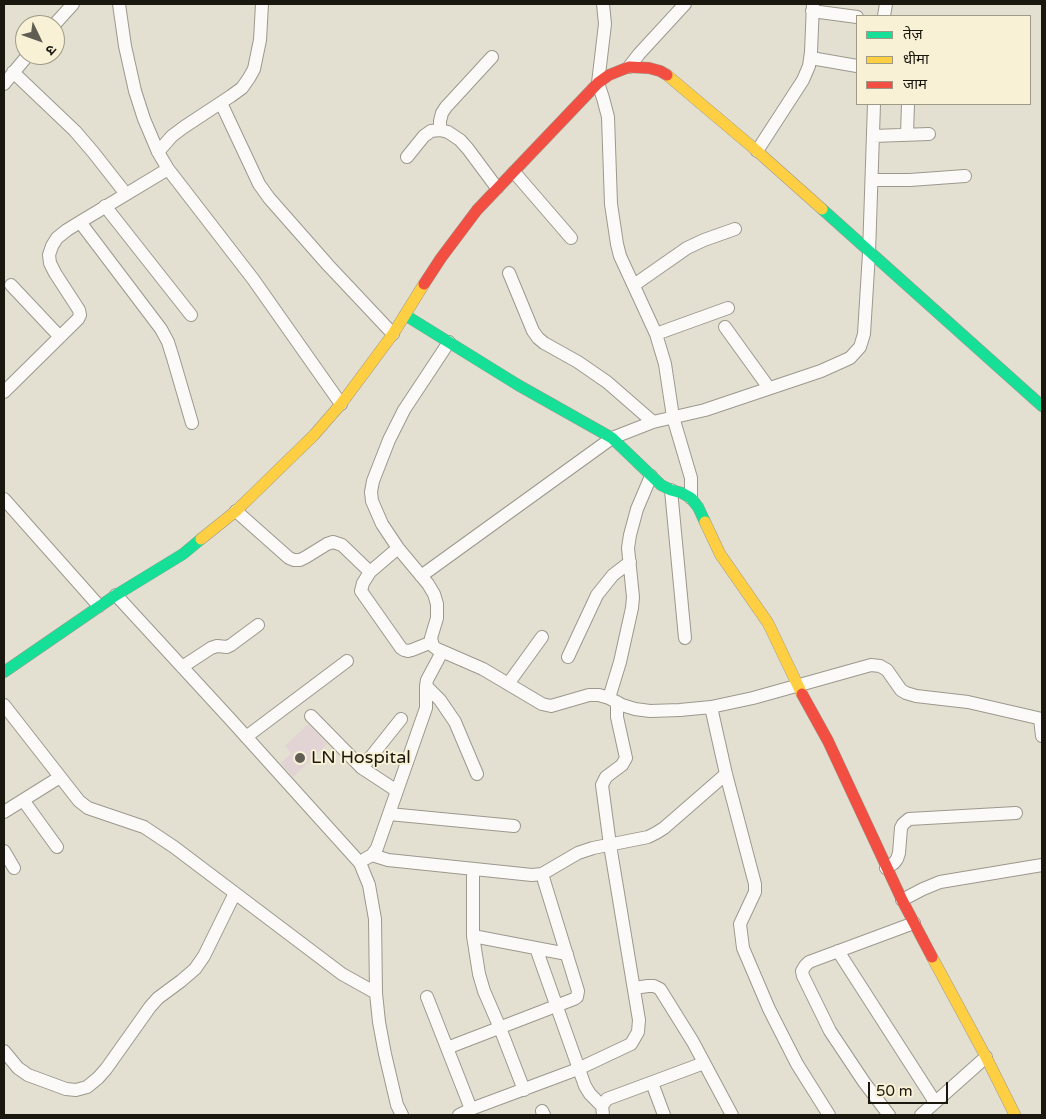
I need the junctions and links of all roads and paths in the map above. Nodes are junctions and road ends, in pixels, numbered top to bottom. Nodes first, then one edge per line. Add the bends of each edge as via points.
1 (73, 4) edge
2 (119, 4) edge
3 (262, 4) edge
4 (603, 4) edge
5 (685, 4) edge
6 (813, 7) edge
7 (63, 15) edge
8 (856, 17) edge
9 (492, 57) dead end
10 (811, 58) junction
11 (19, 65) edge
12 (856, 66) edge
13 (629, 67) junction
14 (13, 72) junction
15 (598, 83) junction
16 (4, 84) edge
17 (221, 103) junction
18 (874, 105) edge
19 (908, 105) edge
20 (440, 130) junction
21 (907, 134) junction
22 (929, 134) dead end
23 (873, 136) junction
24 (757, 151) junction
25 (158, 152) junction
26 (407, 157) dead end
27 (168, 169) junction
28 (514, 172) junction
29 (965, 176) dead end
30 (872, 180) junction
31 (497, 188) junction
32 (126, 194) junction
33 (105, 206) junction
34 (80, 222) junction
35 (735, 229) dead end
36 (571, 238) dead end
37 (869, 252) junction
38 (509, 273) dead end
39 (11, 285) dead end
40 (634, 285) junction
41 (728, 308) dead end
42 (190, 315) dead end
43 (405, 315) junction
44 (725, 327) dead end
45 (393, 334) junction
46 (656, 334) junction
47 (60, 337) junction
48 (448, 342) junction
49 (769, 388) junction
50 (4, 392) edge
51 (341, 404) junction
52 (1042, 406) edge
53 (673, 417) junction
54 (653, 422) junction
55 (192, 423) dead end
56 (612, 438) junction
57 (651, 476) junction
58 (671, 490) junction
59 (690, 498) junction
60 (4, 499) edge
61 (236, 511) junction
62 (398, 548) junction
63 (630, 562) junction
64 (370, 572) junction
65 (421, 576) junction
66 (116, 595) junction
67 (99, 606) junction
68 (258, 625) dead end
69 (542, 637) dead end
70 (685, 638) dead end
71 (432, 642) junction
72 (442, 652) junction
73 (568, 657) dead end
74 (347, 661) dead end
75 (182, 667) junction
76 (4, 672) edge
77 (508, 684) junction
78 (426, 686) junction
79 (798, 686) junction
80 (613, 700) junction
81 (4, 705) edge
82 (711, 707) junction
83 (311, 716) dead end
84 (401, 719) dead end
85 (1041, 719) edge
86 (1042, 736) edge
87 (246, 737) junction
88 (362, 768) junction
89 (477, 774) dead end
90 (726, 774) junction
91 (60, 777) junction
92 (396, 791) junction
93 (22, 800) junction
94 (4, 812) edge
95 (1016, 813) dead end
96 (389, 814) junction
97 (514, 826) dead end
98 (610, 845) junction
99 (57, 847) dead end
100 (4, 851) edge
101 (372, 855) junction
102 (360, 863) junction
103 (1042, 865) edge
104 (14, 868) dead end
105 (886, 868) junction
106 (473, 869) junction
107 (542, 874) junction
108 (235, 893) junction
109 (902, 900) junction
110 (914, 923) junction
111 (473, 936) junction
112 (536, 948) junction
113 (838, 951) junction
114 (567, 954) junction
115 (634, 988) junction
116 (376, 993) junction
117 (427, 997) dead end
118 (556, 1006) junction
119 (500, 1028) junction
120 (447, 1048) junction
121 (4, 1051) edge
122 (986, 1057) junction
123 (704, 1064) junction
124 (578, 1069) junction
125 (652, 1083) junction
126 (524, 1090) junction
127 (935, 1102) junction
128 (472, 1109) junction
129 (602, 1111) edge
130 (924, 1114) edge
131 (402, 1115) edge
132 (459, 1115) edge
133 (664, 1115) edge
134 (732, 1115) edge
135 (829, 1115) edge
136 (889, 1115) edge
137 (1015, 1115) edge

1 - 7 street
2 - 25 street via 135,91
3 - 17 street via 254,69 242,88
4 - 15 street via 605,24
5 - 13 street
6 - 8 street
6 - 10 street
9 - 20 street via 442,113
10 - 12 street
10 - 24 street via 803,80
11 - 14 street
13 - 15 street
13 - 24 street via 641,66 670,77
14 - 16 street
14 - 32 street via 75,131
15 - 28 street
15 - 40 street via 608,117 616,244
17 - 25 street via 172,136
17 - 45 street via 268,198
18 - 23 street
19 - 21 street
20 - 26 street via 424,136
20 - 31 street via 460,140
21 - 22 street
21 - 23 street
23 - 30 street
24 - 37 street
25 - 27 street
27 - 32 street
27 - 51 street via 253,279
28 - 31 street
28 - 36 street
29 - 30 street
30 - 37 street
31 - 43 street via 476,210 441,258
32 - 33 street
33 - 34 street
33 - 42 street
34 - 47 street via 57,238 49,255 55,273 80,315
34 - 55 street via 161,329 168,342
35 - 40 street via 687,248
37 - 49 street via 864,334 860,347 850,358
37 - 52 street
38 - 54 street via 538,338 607,382
39 - 47 street
40 - 46 street
41 - 46 street
43 - 45 street
43 - 48 street
44 - 49 street
45 - 51 street
46 - 53 street via 665,364
47 - 50 street
48 - 56 street
48 - 62 street via 404,410 373,481 372,501
49 - 53 street via 705,410
51 - 61 street
53 - 54 street
53 - 59 street via 691,478
54 - 56 street
56 - 57 street
56 - 65 street
57 - 58 street
57 - 63 street via 630,535
58 - 59 street
58 - 70 street
59 - 79 street via 698,507 720,554 768,623
60 - 67 street
61 - 64 street via 288,558 300,560 333,542 342,545
61 - 66 street via 183,554
62 - 64 street
62 - 65 street
63 - 73 street via 613,574 597,595
63 - 80 street via 632,608
64 - 71 street via 361,587 362,595 401,648 408,651
65 - 71 street via 437,604
66 - 67 street
66 - 75 street
67 - 76 street
68 - 75 street via 231,645 211,648
69 - 77 street
71 - 72 street
72 - 77 street
72 - 78 street
74 - 87 street
75 - 87 street
77 - 80 street via 551,706 589,695
78 - 89 street via 455,722
78 - 92 street via 426,708
79 - 82 street
79 - 85 street via 871,665 880,666 906,693 968,702
79 - 105 street via 828,741
80 - 82 street via 650,711
80 - 98 street via 626,758 602,785
81 - 91 street
82 - 90 street
83 - 88 street
84 - 88 street
85 - 86 street
87 - 102 street
88 - 92 street
90 - 98 street via 656,833
90 - 135 street via 755,884 755,892 740,924 743,948 793,1056
91 - 93 street
91 - 108 street via 88,808 144,827
92 - 96 street
93 - 94 street
93 - 99 street
95 - 105 street via 909,819 901,828 897,859
96 - 97 street
96 - 101 street
98 - 107 street via 578,853
98 - 115 street
100 - 104 street
101 - 102 street
101 - 106 street via 388,860
102 - 116 street via 369,885 375,919
103 - 109 street via 940,882
105 - 109 street
106 - 107 street
106 - 111 street
107 - 114 street
108 - 116 street via 342,974
108 - 121 street via 195,969 158,998 106,1069 87,1086 66,1089 28,1075
109 - 110 street
110 - 113 street
110 - 122 street
111 - 112 street
111 - 119 street via 479,974
112 - 114 street
112 - 118 street
113 - 127 street
113 - 136 street via 809,962 802,971 803,976 830,1031
114 - 118 street via 578,994
115 - 123 street via 654,986 660,989
115 - 124 street via 639,1020 638,1032 631,1044
116 - 131 street via 385,1054
117 - 120 street
118 - 119 street
118 - 124 street
119 - 120 street
119 - 126 street
120 - 128 street
122 - 127 street
122 - 137 street
123 - 125 street
123 - 134 street
124 - 126 street
124 - 129 street
125 - 129 street via 607,1099
125 - 133 street
126 - 128 street
127 - 130 street
128 - 132 street

